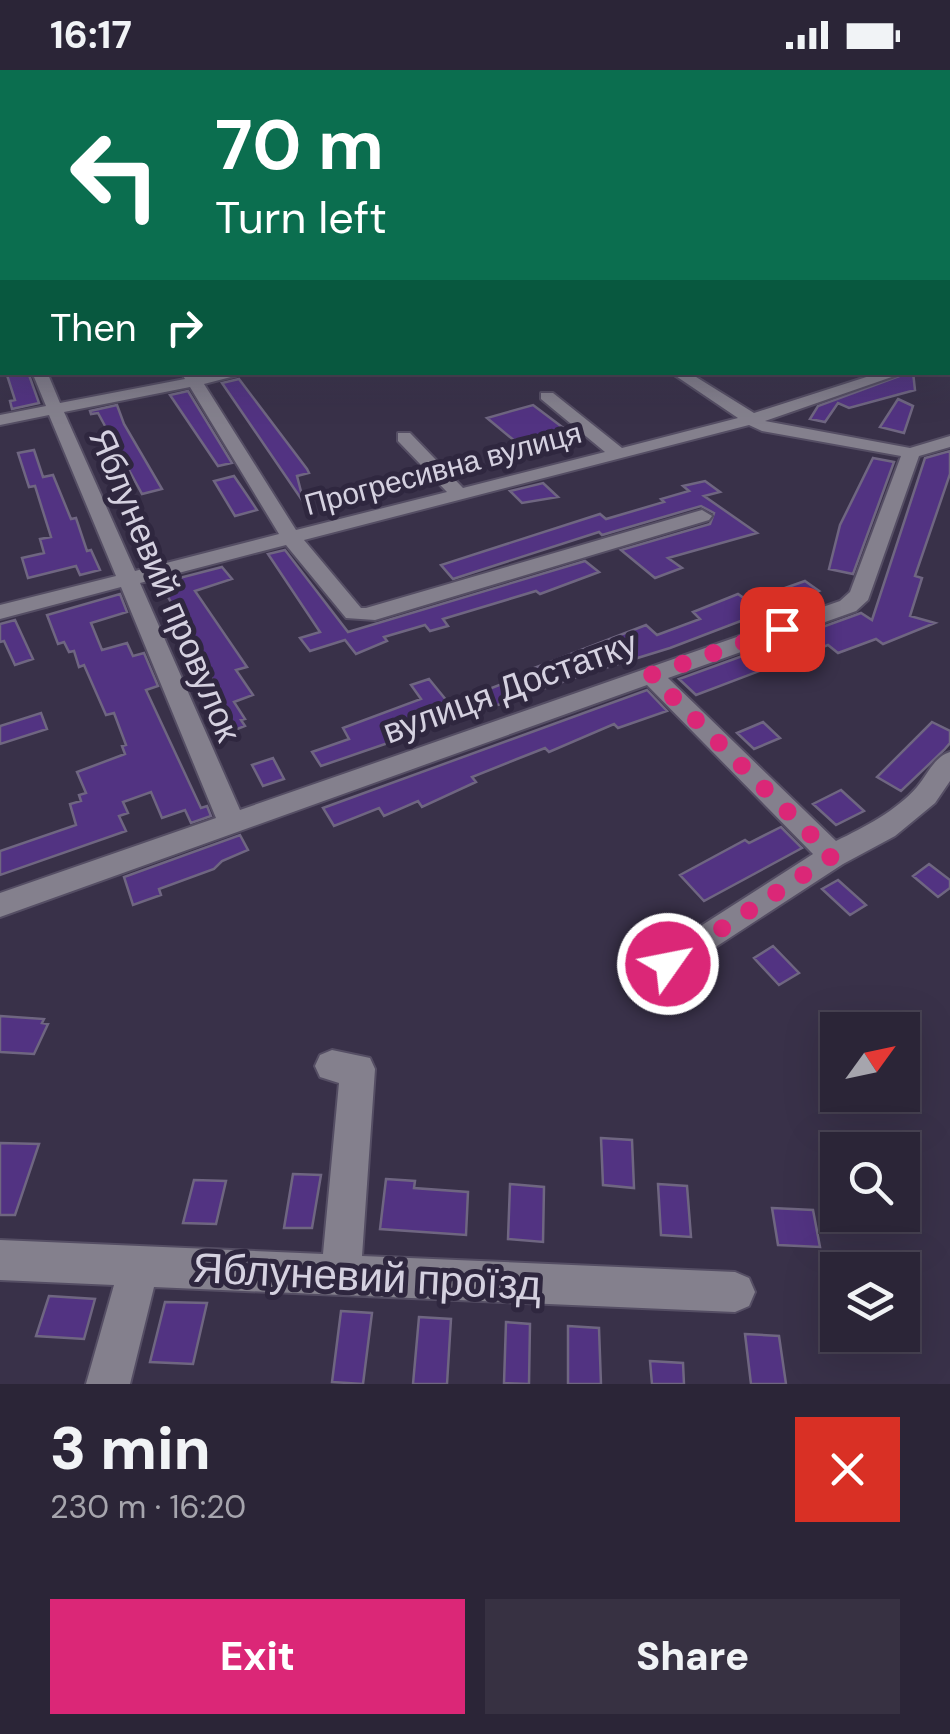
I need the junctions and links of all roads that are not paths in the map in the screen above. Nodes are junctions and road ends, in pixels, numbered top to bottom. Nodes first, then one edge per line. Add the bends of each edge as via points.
1 (39, 375) edge
2 (682, 375) edge
3 (883, 375) edge
4 (192, 377) edge
5 (546, 396) dead end
6 (54, 410) junction
7 (0, 420) edge
8 (750, 420) junction
9 (404, 436) dead end
10 (950, 441) edge
11 (910, 453) junction
12 (618, 454) junction
13 (461, 496) junction
14 (702, 516) dead end
15 (292, 539) junction
16 (126, 579) junction
17 (0, 612) edge
18 (651, 675) junction
19 (950, 761) edge
20 (232, 823) junction
21 (832, 856) junction
22 (0, 905) edge
23 (668, 964) dead end
24 (332, 1066) dead end
25 (0, 1260) edge
26 (139, 1265) junction
27 (341, 1274) junction
28 (734, 1292) dead end
29 (108, 1384) edge

1 - 6 street, Яблуневий провулок
2 - 8 street
3 - 8 street, Прогресивна вулиця
4 - 6 street
4 - 15 street
5 - 12 street
6 - 7 street
6 - 16 street, Яблуневий провулок
8 - 11 street
8 - 12 street, Прогресивна вулиця
9 - 13 street
10 - 11 street
11 - 18 street, вулиця Достатку via 860,595 848,606
12 - 13 street, Прогресивна вулиця
13 - 15 street, Прогресивна вулиця
14 - 15 street via 367,615 354,612
15 - 16 street, Прогресивна вулиця
16 - 17 street, Прогресивна вулиця
16 - 20 street, Яблуневий провулок
18 - 20 street, вулиця Достатку
18 - 21 street
19 - 21 street via 925,796 886,828
20 - 22 street, вулиця Достатку
21 - 23 street
24 - 27 street via 358,1069
25 - 26 street, Яблуневий проїзд
26 - 27 street, Яблуневий проїзд
26 - 29 street
27 - 28 street, Яблуневий проїзд

